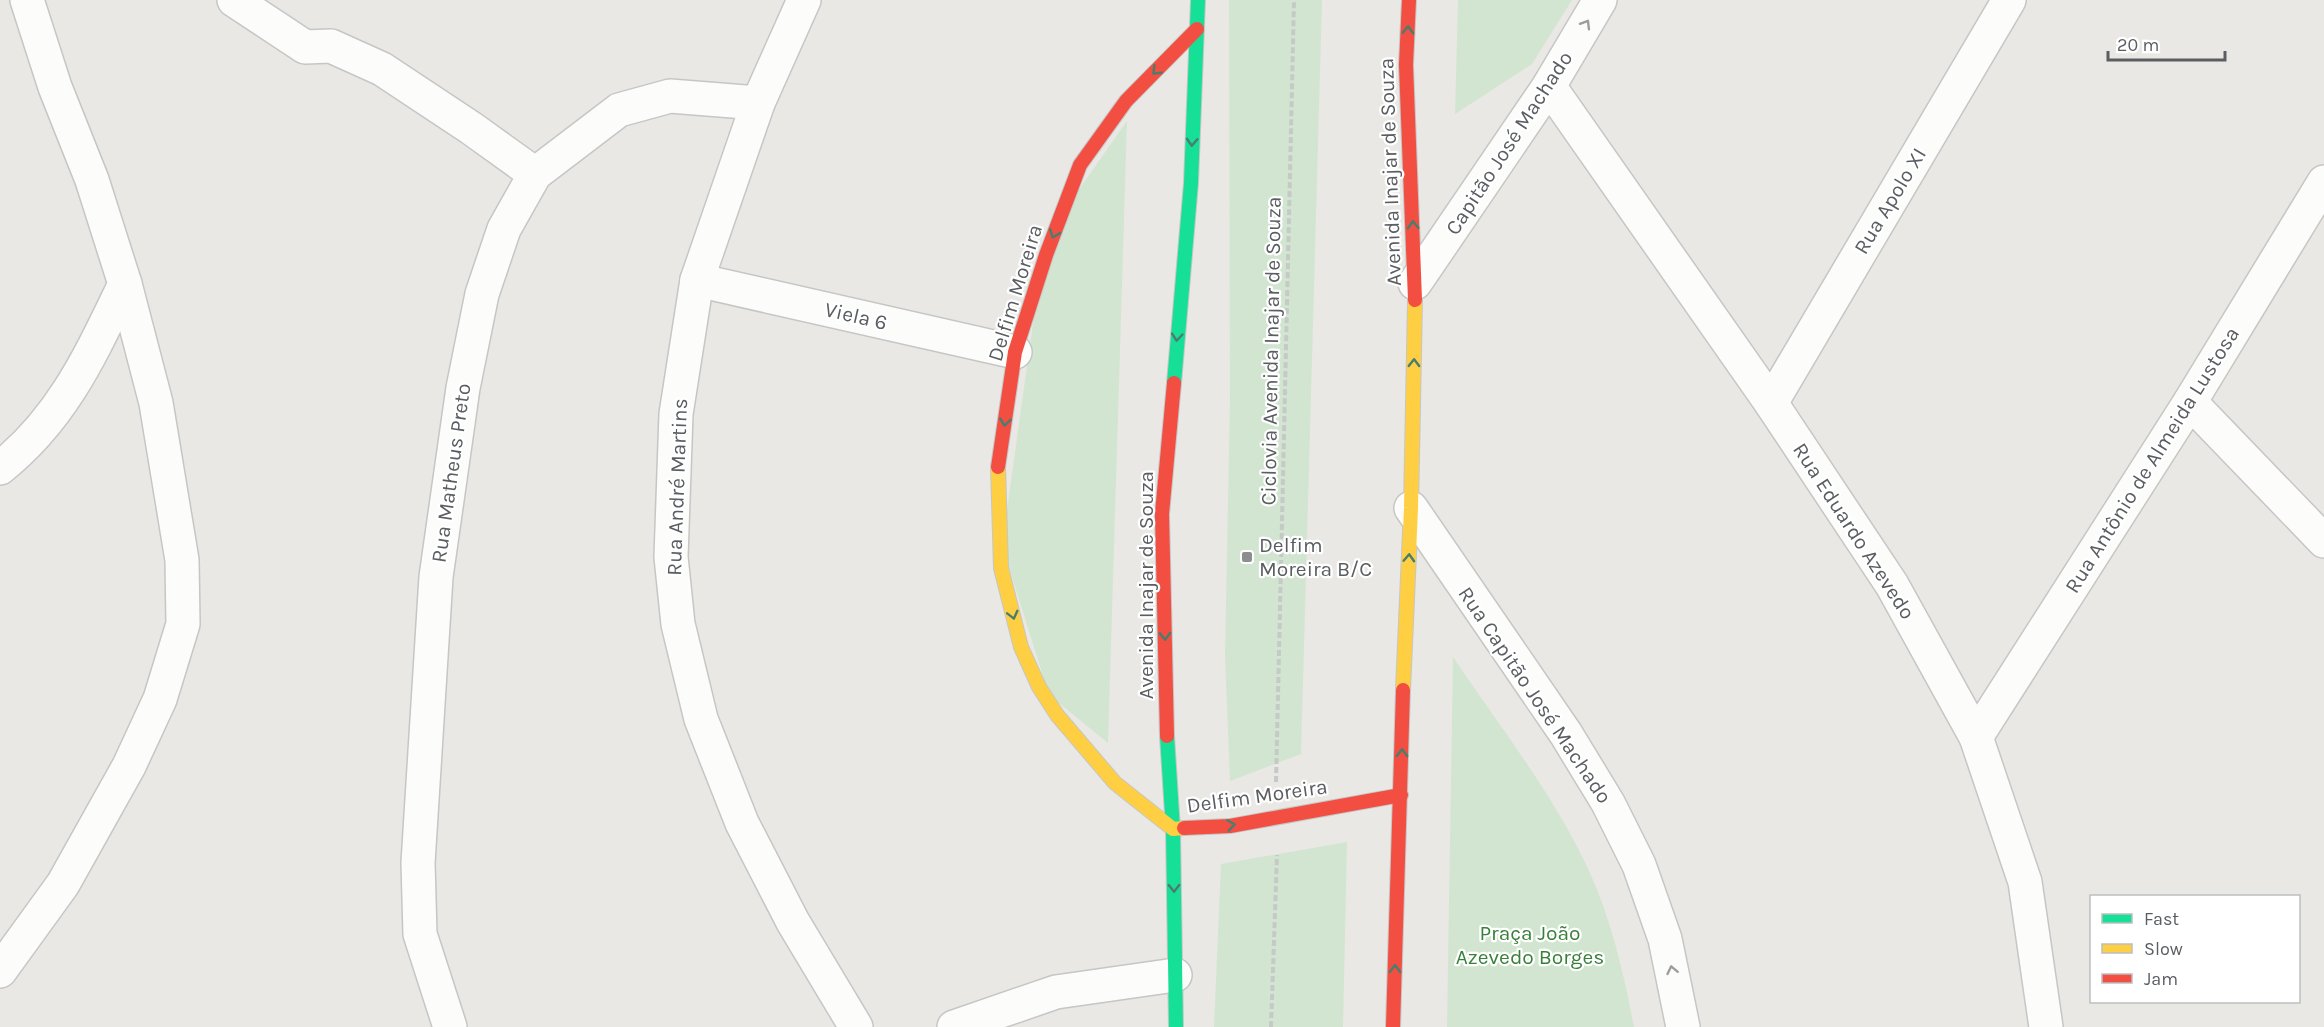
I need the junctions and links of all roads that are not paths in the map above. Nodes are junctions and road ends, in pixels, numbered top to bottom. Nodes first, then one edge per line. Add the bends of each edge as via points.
1 (234, 0) edge
2 (804, 0) edge
3 (1198, 0) edge
4 (1409, 0) edge
5 (1600, 0) edge
6 (2009, 0) edge
7 (30, 4) edge
8 (1197, 29) junction
9 (1549, 86) junction
10 (758, 103) junction
11 (535, 174) junction
12 (2324, 182) edge
13 (697, 280) junction
14 (1415, 283) junction
15 (125, 284) junction
16 (1014, 352) junction
17 (2190, 402) junction
18 (1772, 403) junction
19 (0, 468) edge
20 (1411, 508) junction
21 (2324, 541) edge
22 (1976, 737) junction
23 (1401, 795) junction
24 (1173, 829) junction
25 (0, 971) edge
26 (1175, 975) junction
27 (450, 1027) edge
28 (856, 1027) edge
29 (954, 1027) edge
30 (1176, 1027) edge
31 (1393, 1027) edge
32 (1683, 1027) edge
33 (2046, 1027) edge

1 - 11 street via 305,47 331,46 382,69
2 - 10 street, Rua André Martins
3 - 8 main road, Avenida Inajar de Souza
14 -> 4 main road, Avenida Inajar de Souza via 1406,66
9 -> 5 street, Capitão José Machado
6 - 18 street, Rua Apolo XI
7 - 15 street
8 -> 16 main road, Delfim Moreira via 1126,102 1080,165
8 -> 24 main road, Avenida Inajar de Souza via 1191,183 1162,514
9 - 14 street, Capitão José Machado
9 - 18 street, Rua Eduardo Azevedo
10 - 11 street, Rua Matheus Preto via 670,96 619,110
10 - 13 street, Rua André Martins
11 - 27 street, Rua Matheus Preto via 504,229 482,294 463,388 436,577 418,863 420,934
12 - 17 street, Rua Antônio de Almeida Lustosa
13 - 16 street, Viela 6
13 - 28 street, Rua André Martins via 676,414 671,557 678,624 701,719 742,823 793,922
20 -> 14 main road, Avenida Inajar de Souza
15 - 19 street via 80,375 47,423
15 - 25 street via 156,403 182,560 183,624 160,699 129,766 63,884
16 -> 24 main road, Delfim Moreira via 998,468 1001,568 1021,647 1057,715 1115,783
17 - 21 street
17 - 22 street, Rua Antônio de Almeida Lustosa
18 - 22 street, Rua Eduardo Azevedo via 1892,585
23 -> 20 main road, Avenida Inajar de Souza
32 -> 20 street, Rua Capitão José Machado via 1665,939 1638,865 1608,803 1566,734
22 - 33 street, Rua Eduardo Azevedo via 2025,882
24 -> 23 main road, Delfim Moreira via 1230,826
31 -> 23 main road, Avenida Inajar de Souza
24 -> 26 main road, Avenida Inajar de Souza
26 - 29 street via 1056,993
26 - 30 main road, Avenida Inajar de Souza

